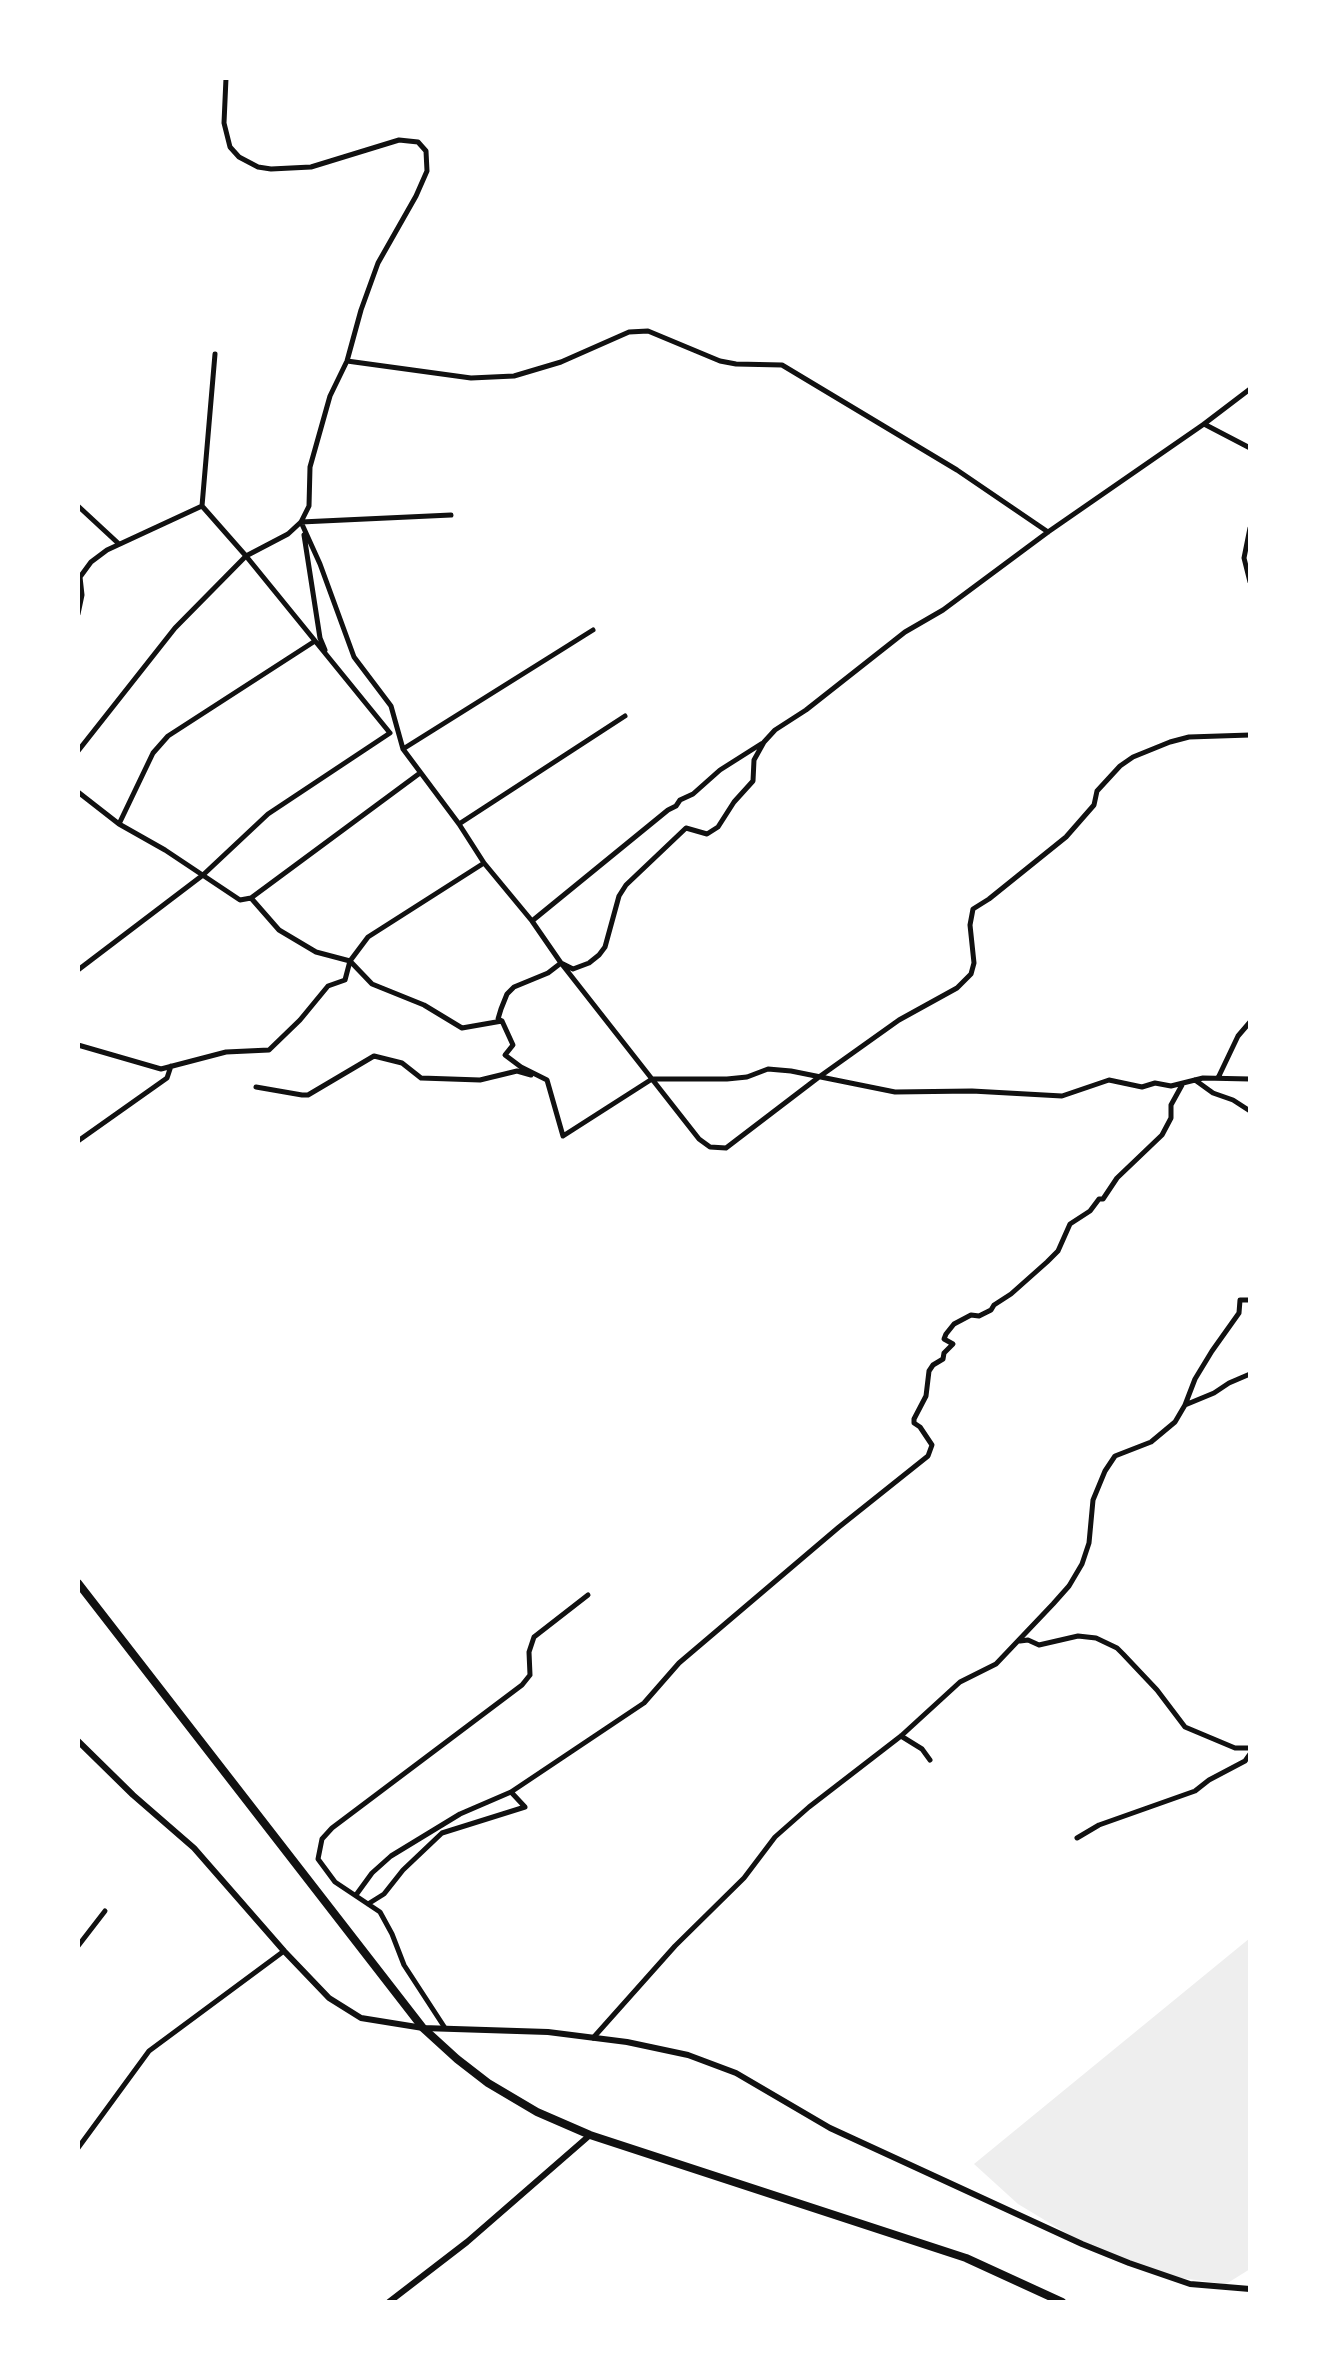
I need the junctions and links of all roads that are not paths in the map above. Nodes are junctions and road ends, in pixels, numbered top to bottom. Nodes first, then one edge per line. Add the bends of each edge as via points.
1 (226, 78) edge
2 (215, 354) dead end
3 (347, 361) junction
4 (1250, 389) edge
5 (1204, 424) junction
6 (1250, 448) edge
7 (78, 506) edge
8 (202, 506) junction
9 (451, 515) dead end
10 (301, 522) junction
11 (1250, 528) edge
12 (1048, 532) junction
13 (119, 544) junction
14 (246, 556) junction
15 (1250, 582) edge
16 (78, 614) edge
17 (593, 630) dead end
18 (315, 641) junction
19 (328, 657) junction
20 (625, 716) dead end
21 (1250, 735) edge
22 (764, 742) junction
23 (403, 749) junction
24 (78, 751) edge
25 (420, 773) junction
26 (78, 792) edge
27 (119, 824) junction
28 (459, 824) junction
29 (484, 863) junction
30 (203, 875) junction
31 (251, 898) junction
32 (532, 921) junction
33 (350, 961) junction
34 (561, 963) junction
35 (78, 970) edge
36 (502, 1021) junction
37 (1250, 1022) edge
38 (78, 1045) edge
39 (171, 1066) junction
40 (540, 1077) junction
41 (819, 1077) junction
42 (1218, 1078) junction
43 (652, 1079) junction
44 (1250, 1079) edge
45 (1195, 1080) junction
46 (1183, 1084) junction
47 (256, 1087) dead end
48 (1250, 1111) edge
49 (78, 1141) edge
50 (1250, 1300) edge
51 (1250, 1374) edge
52 (1185, 1405) junction
53 (80, 1589) edge
54 (588, 1595) dead end
55 (1019, 1641) junction
56 (901, 1736) junction
57 (78, 1741) edge
58 (1250, 1751) edge
59 (930, 1760) dead end
60 (511, 1792) junction
61 (1077, 1838) dead end
62 (356, 1895) junction
63 (368, 1904) junction
64 (105, 1911) dead end
65 (78, 1946) edge
66 (284, 1951) junction
67 (423, 2028) junction
68 (445, 2029) junction
69 (593, 2038) junction
70 (590, 2135) junction
71 (78, 2148) edge
72 (1250, 2289) edge
73 (389, 2302) edge
74 (1062, 2302) edge

1 - 3 street via 224,123 230,147 258,167 311,167 399,140 418,142 426,151 427,171 378,263
2 - 8 street
3 - 10 street via 322,421 310,467 309,506
3 - 12 street via 471,378 514,376 629,332 648,331 720,361 782,365 957,470
4 - 5 street
5 - 6 street
5 - 12 street
7 - 13 street
8 - 13 street
8 - 14 street
9 - 10 street
10 - 14 street
10 - 19 street via 320,638
10 - 23 street via 354,657 391,706
11 - 15 street via 1244,558
12 - 22 street via 905,632
13 - 16 street via 91,562 80,577
14 - 18 street
14 - 24 street via 175,628
17 - 23 street
18 - 19 street
18 - 27 street via 168,736 153,753
19 - 30 street via 390,733 268,814
20 - 28 street
21 - 41 street via 1189,737 1120,766 1066,837 973,909 971,974
22 - 32 street via 680,800
22 - 34 street via 754,760 753,781 718,827 707,834 686,828 669,842 619,896 599,955 573,969
23 - 25 street
25 - 28 street
25 - 31 street
26 - 27 street
27 - 30 street
28 - 29 street
29 - 32 street
29 - 33 street via 368,937
30 - 31 street via 240,900
30 - 35 street
31 - 33 street via 279,930 316,952
32 - 34 street
33 - 36 street via 372,984 462,1028
33 - 39 street via 345,980 328,986 269,1050 226,1052
34 - 36 street via 514,987 501,1009
34 - 43 street
36 - 40 street via 513,1045 505,1055
37 - 42 street
38 - 39 street via 151,1068
39 - 49 street via 167,1078
40 - 43 street via 547,1080 563,1136
40 - 47 street via 517,1071 480,1080 421,1078 402,1063 374,1056 308,1095
41 - 43 street via 768,1069 727,1079
41 - 43 street via 726,1148 710,1147 699,1139
41 - 46 street via 895,1092 1062,1096 1109,1080 1142,1087
42 - 44 street
42 - 45 street
45 - 46 street
45 - 48 street
46 - 60 street via 1162,1135 1103,1199 1070,1224 1058,1251 991,1310 963,1319 946,1334 944,1339 953,1344 929,1371 926,1396 914,1419 932,1445 928,1456 679,1663 644,1703
50 - 52 street via 1240,1300 1239,1313 1195,1379
51 - 52 street
52 - 55 street via 1175,1422 1151,1442 1115,1456 1093,1500 1082,1564
53 - 67 highway
54 - 62 street via 534,1637 530,1675 522,1685 322,1839 318,1859 335,1882
55 - 56 street via 996,1664 960,1682
55 - 58 street via 1039,1645 1078,1636 1117,1648 1185,1727
56 - 59 street
56 - 69 street via 775,1837 744,1878
57 - 66 street via 194,1848
58 - 61 street via 1245,1761 1195,1791
60 - 62 street via 460,1814 391,1856
60 - 63 street via 525,1807 442,1833
62 - 63 street
63 - 68 street via 380,1912 404,1965
64 - 65 street
66 - 67 street via 329,1998 361,2018
66 - 71 street via 149,2051
67 - 68 street
67 - 70 highway via 488,2083
68 - 69 street
69 - 72 street via 688,2055 736,2073 830,2128 1129,2263 1190,2284
70 - 73 street
70 - 74 highway via 966,2258

